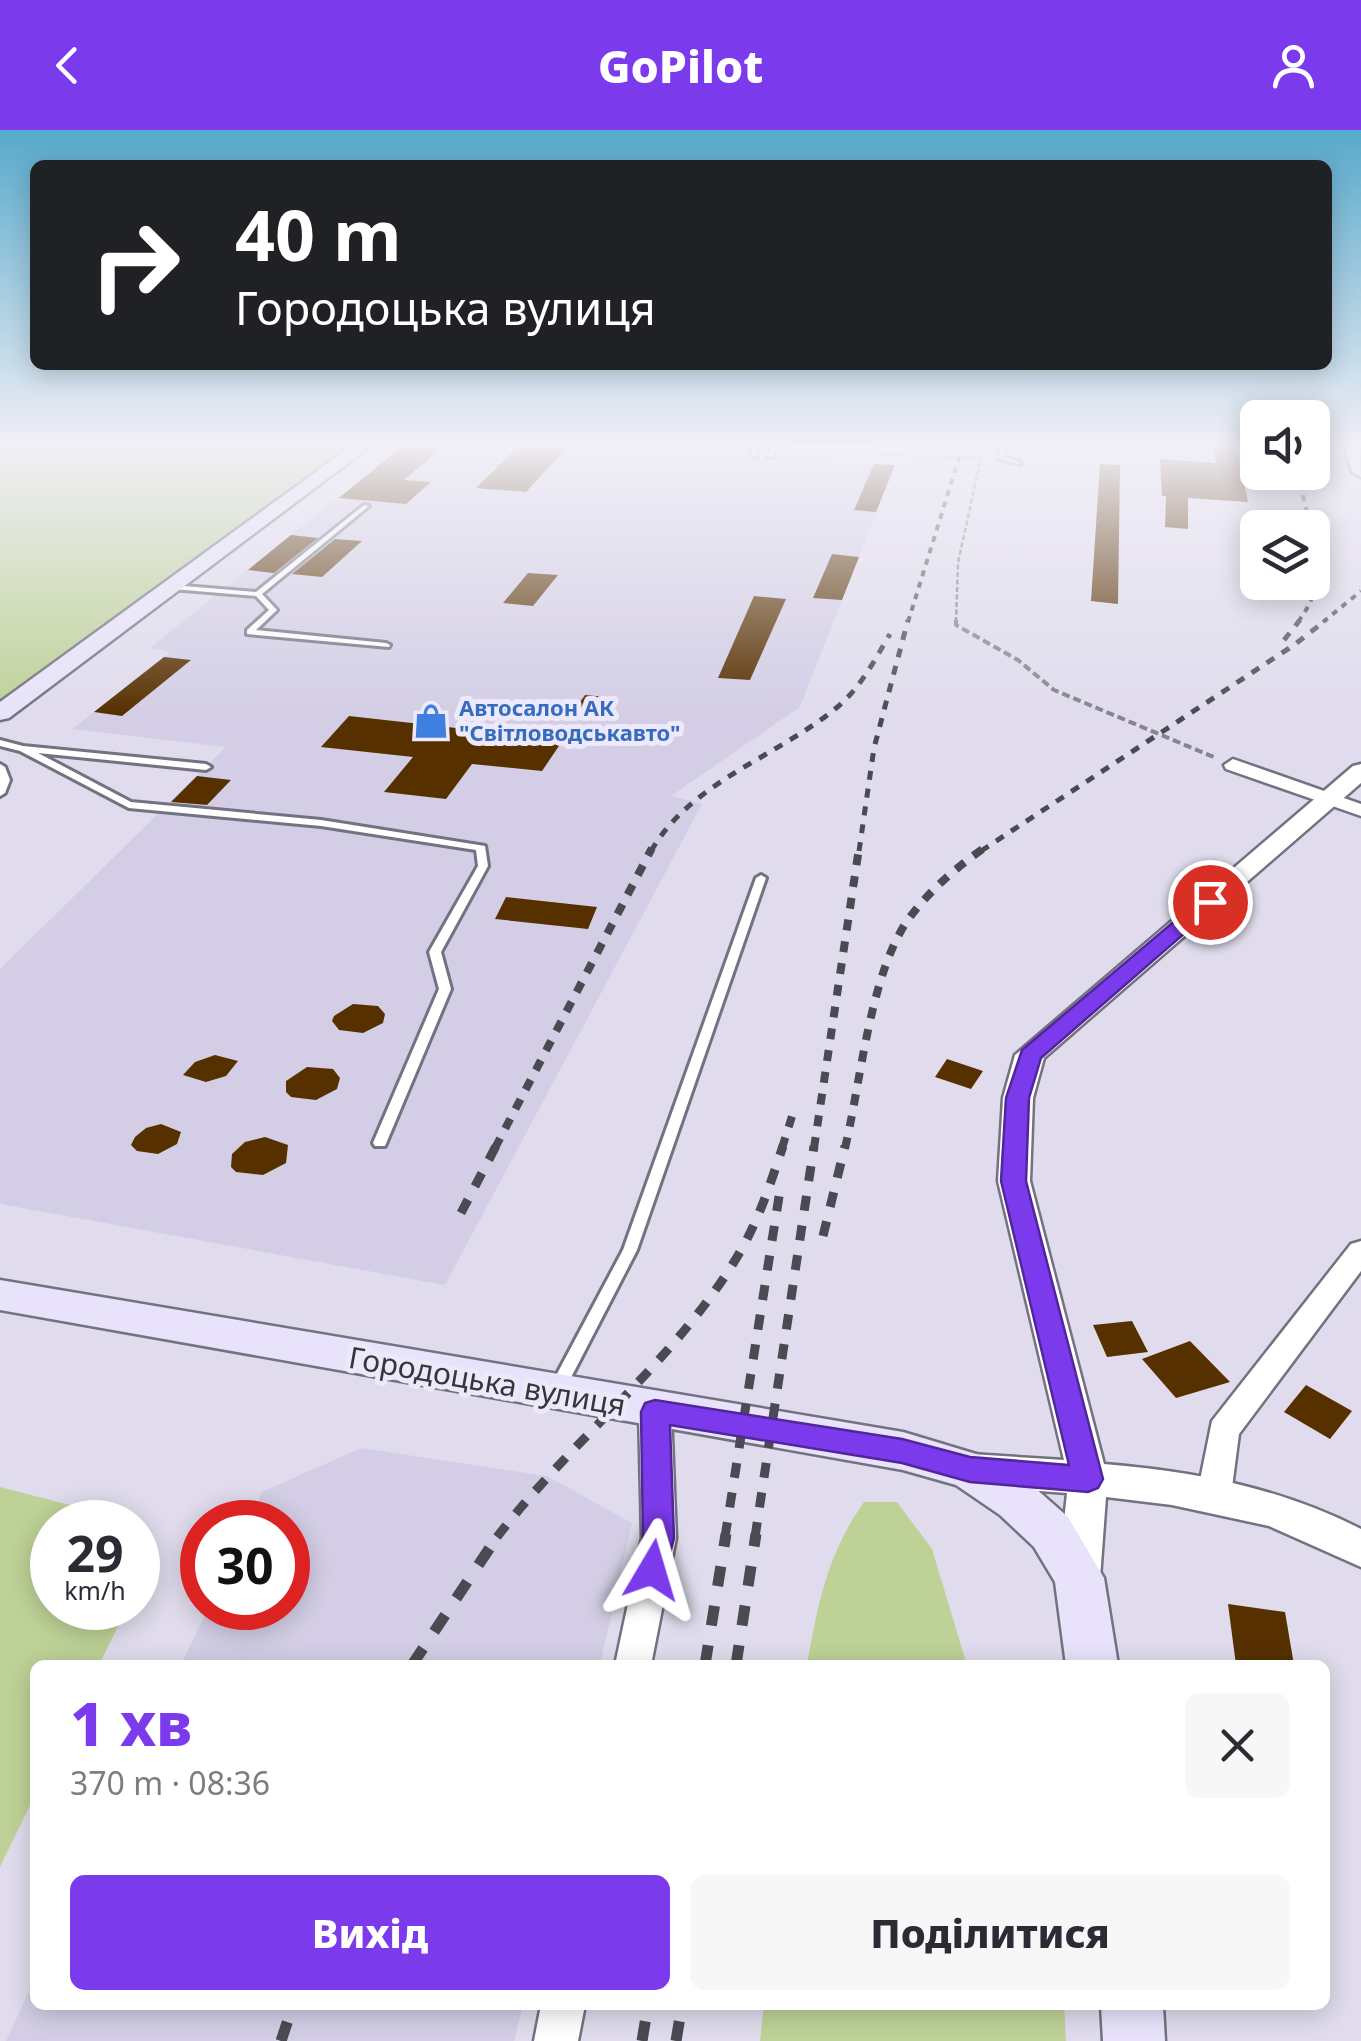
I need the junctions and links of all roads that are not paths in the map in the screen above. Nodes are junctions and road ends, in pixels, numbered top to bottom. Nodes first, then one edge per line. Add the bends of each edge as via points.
1 (243, 534) edge
2 (331, 534) edge
3 (172, 587) junction
4 (258, 594) junction
5 (386, 644) dead end
6 (0, 713) edge
7 (0, 743) edge
8 (23, 748) junction
9 (1233, 765) road end
10 (0, 767) edge
11 (206, 767) dead end
12 (1361, 771) edge
13 (0, 793) edge
14 (1329, 799) junction
15 (1361, 810) edge
16 (761, 878) dead end
17 (380, 1143) dead end
18 (1361, 1251) edge
19 (0, 1295) edge
20 (554, 1394) junction
21 (655, 1412) junction
22 (970, 1470) junction
23 (1088, 1479) junction
24 (1214, 1495) junction
25 (1361, 1548) edge
26 (1078, 1578) junction
27 (633, 1660) edge
28 (1091, 1660) edge
29 (562, 2010) edge
30 (1132, 2010) edge
31 (556, 2041) edge
32 (1134, 2041) edge

1 - 3 main road
2 - 4 lane
3 - 4 lane
3 - 6 main road
4 - 5 lane via 273,610 250,632
7 - 8 lane
8 - 11 lane
8 - 17 lane via 129,805 321,823 481,848 483,866 435,952 445,989
9 - 14 street
10 - 13 lane
12 - 14 street
14 - 15 street
14 - 23 street via 1030,1055 1018,1098 1014,1181
16 - 20 lane via 630,1250
18 - 24 street via 1224,1430
19 - 20 main road, Городоцька вулиця
20 - 21 main road, Городоцька вулиця
21 - 22 main road, Городоцька вулиця via 902,1451
21 - 27 street via 658,1538
22 - 23 street
22 - 26 main road, Городоцька вулиця via 1051,1532
23 - 24 street
23 - 26 street
24 - 25 street via 1329,1529
26 - 28 main road, Городоцька вулиця
29 - 31 street
30 - 32 main road

